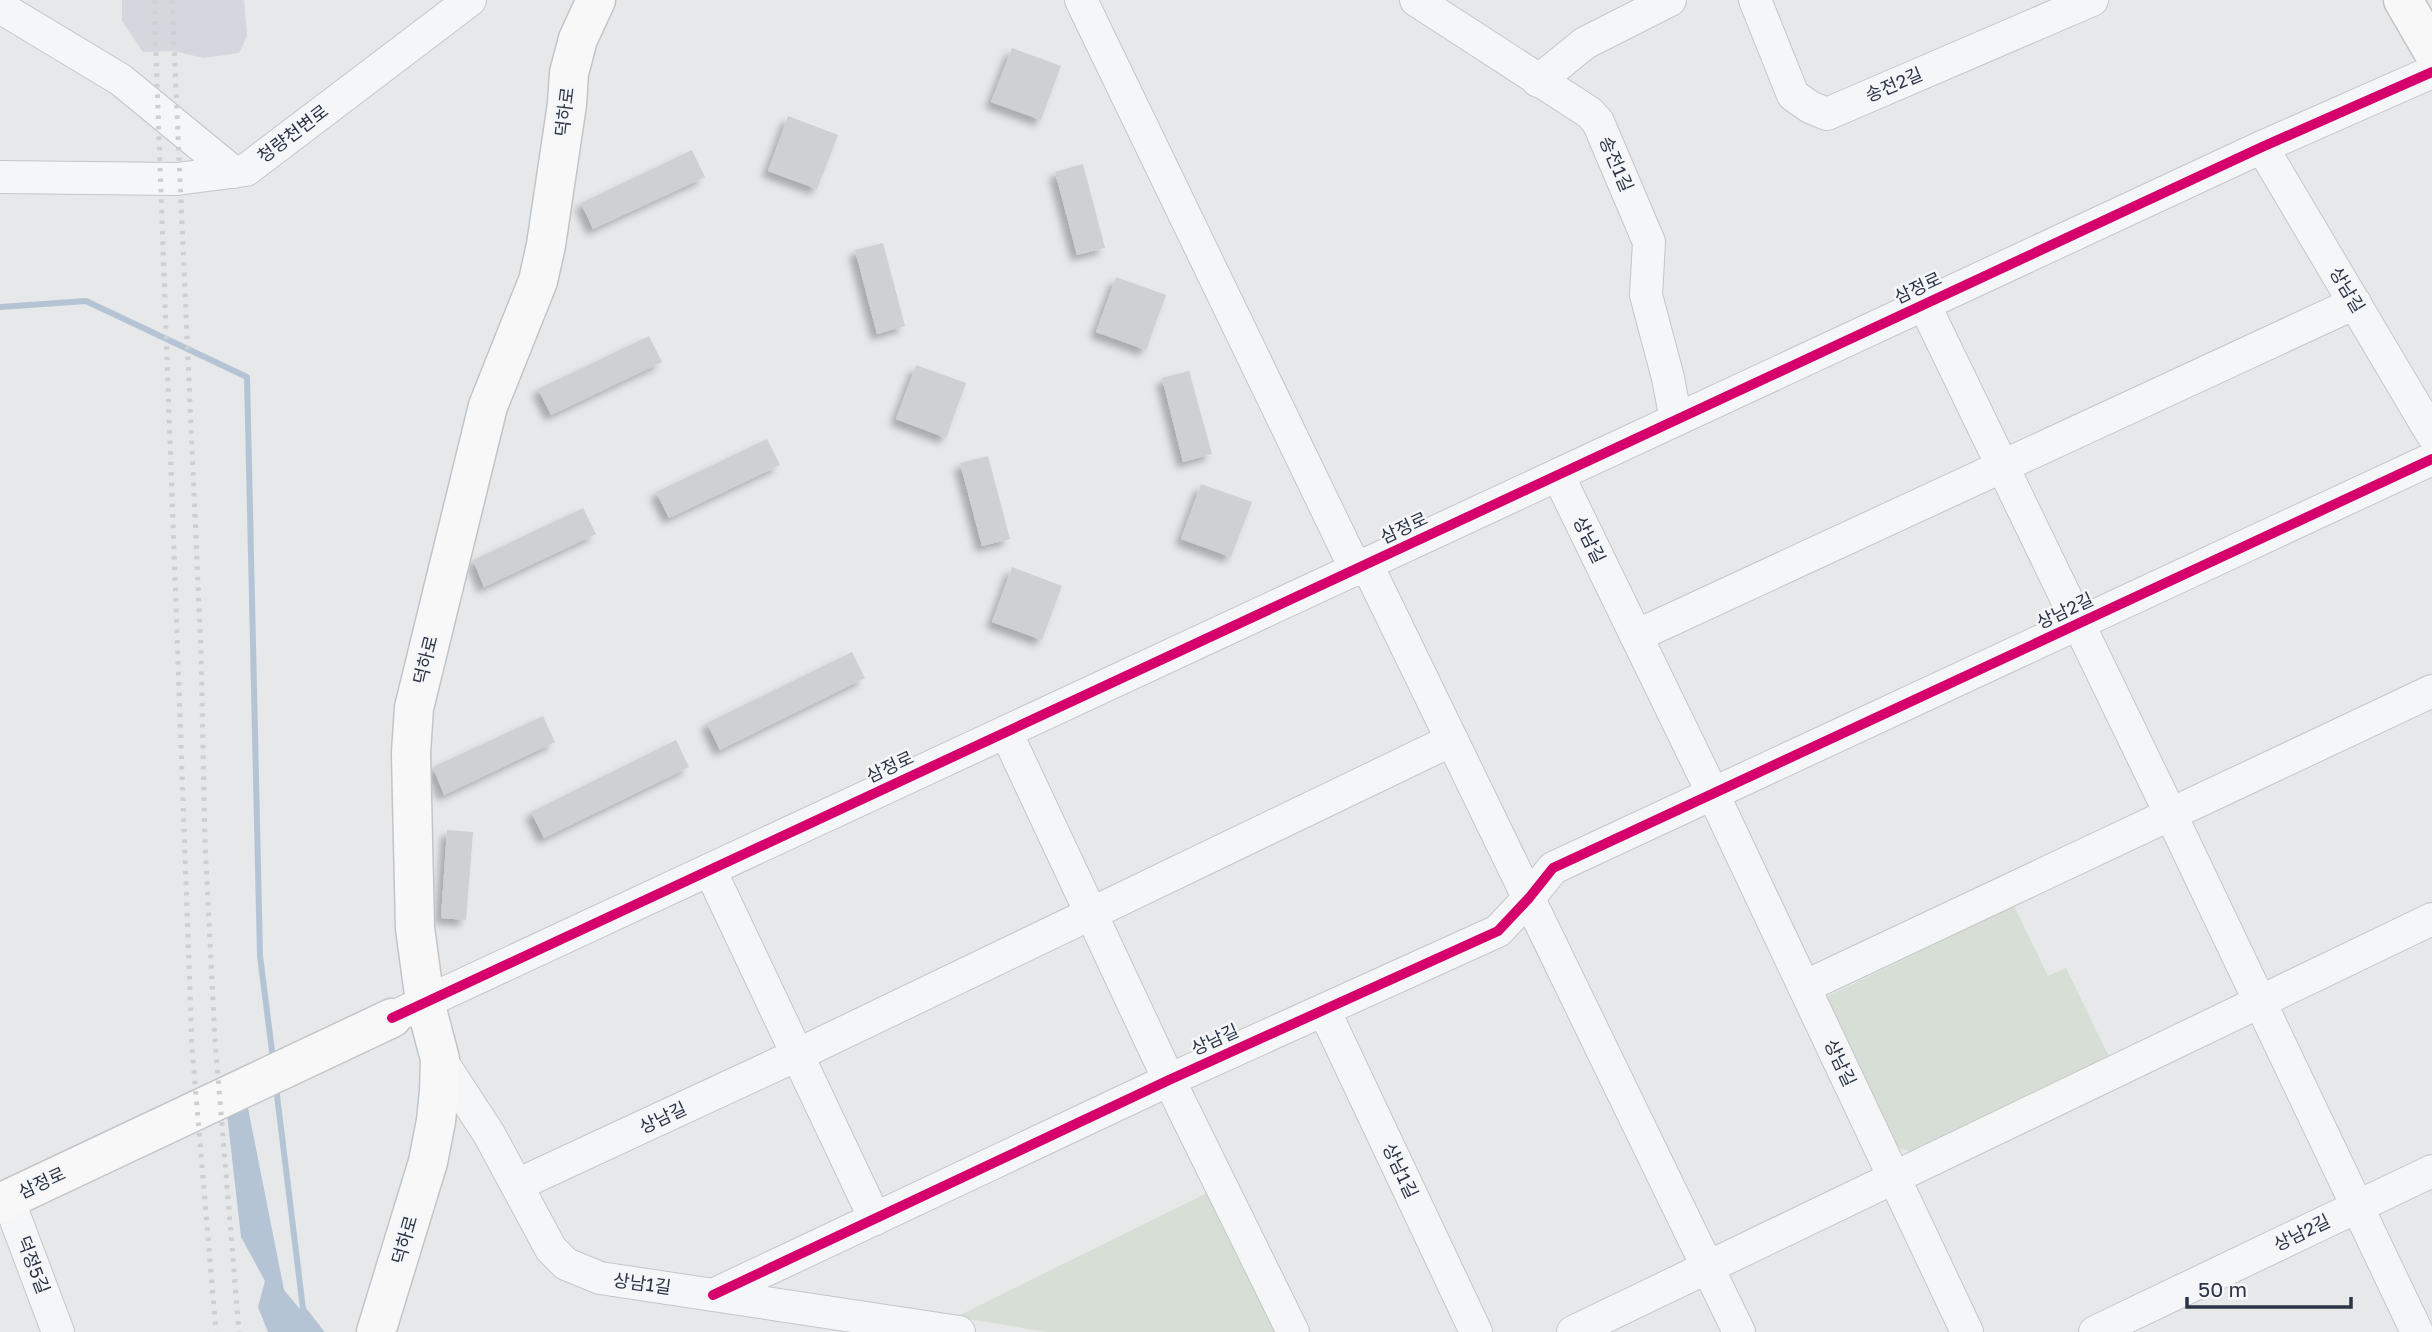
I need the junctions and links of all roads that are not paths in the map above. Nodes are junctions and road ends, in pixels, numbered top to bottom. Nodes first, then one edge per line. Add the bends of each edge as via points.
1 (470, 0) edge
2 (596, 0) edge
3 (1081, 0) edge
4 (1416, 0) edge
5 (1670, 0) edge
6 (1755, 0) edge
7 (2092, 0) edge
8 (2403, 0) edge
9 (0, 8) edge
10 (2432, 50) edge
11 (2432, 72) edge
12 (1538, 81) junction
13 (2262, 147) junction
14 (233, 172) junction
15 (0, 177) edge
16 (2355, 303) junction
17 (1924, 304) junction
18 (1676, 420) junction
19 (2432, 433) edge
20 (2432, 459) edge
21 (2002, 466) junction
22 (1558, 475) junction
23 (1362, 568) junction
24 (2078, 624) junction
25 (1636, 636) junction
26 (2432, 691) edge
27 (1006, 732) junction
28 (1452, 740) junction
29 (1713, 794) junction
30 (2171, 813) junction
31 (710, 870) junction
32 (1529, 898) junction
33 (1091, 912) junction
34 (2432, 919) edge
35 (1804, 987) junction
36 (2259, 1002) junction
37 (408, 1010) junction
38 (1324, 1010) junction
39 (797, 1055) junction
40 (440, 1059) junction
41 (1170, 1080) junction
42 (2432, 1171) edge
43 (1894, 1178) junction
44 (517, 1185) junction
45 (4, 1201) edge
46 (2357, 1207) junction
47 (875, 1219) junction
48 (1708, 1269) junction
49 (713, 1295) junction
50 (58, 1332) edge
51 (376, 1332) edge
52 (959, 1332) edge
53 (1293, 1332) edge
54 (1476, 1332) edge
55 (1573, 1332) edge
56 (1739, 1332) edge
57 (1967, 1332) edge
58 (2095, 1332) edge
59 (2417, 1332) edge

1 - 14 street, 청량천변로 via 246,170
2 - 37 main road, 덕하로 via 569,73 538,281 488,406 414,708 415,928
3 - 23 street
4 - 12 street, 송전1길
5 - 12 street via 1585,43
6 - 7 street, 송전2길 via 1793,95 1827,114
8 - 10 main road
9 - 14 street via 121,80
11 - 13 street, 삼정로
12 - 18 street, 송전1길 via 1598,122 1649,242 1646,295
13 - 16 street, 상남길
13 - 17 street, 삼정로
14 - 15 street, 청량천변로 via 177,179
16 - 19 street, 상남길
16 - 21 street
17 - 18 street, 삼정로
17 - 21 street, 상남2길
18 - 22 street, 삼정로
20 - 24 street, 상남2길
21 - 24 street, 상남2길
21 - 25 street
22 - 23 street, 삼정로
22 - 25 street, 상남길
23 - 27 street, 삼정로
23 - 28 street
24 - 29 street, 상남2길
24 - 30 street, 상남2길
25 - 29 street, 상남길
26 - 30 street
27 - 31 street, 삼정로
27 - 33 street
28 - 32 street
28 - 33 street, 상남길
29 - 32 street, 상남길 via 1553,868
29 - 35 street, 상남길
30 - 35 street
30 - 36 street, 상남2길
31 - 37 street, 삼정로
31 - 39 street
32 - 38 street, 상남길 via 1498,931
32 - 48 street
33 - 39 street, 상남길
33 - 41 street
34 - 36 street
35 - 43 street, 상남길
36 - 43 street
36 - 46 street, 상남2길
37 - 40 main road, 덕하로
37 - 45 main road, 삼정로
38 - 41 street, 상남길
38 - 54 street, 상남1길
39 - 44 street, 상남길
39 - 47 street
40 - 44 street, 상남1길
40 - 51 main road, 덕하로 via 428,1162
41 - 47 street, 상남길
41 - 53 street
42 - 46 street, 상남2길
43 - 48 street
43 - 57 street, 상남길
44 - 49 street, 상남1길 via 551,1249 566,1264 600,1278
45 - 50 street, 덕정5길
46 - 58 street, 상남2길
46 - 59 street, 상남2길
47 - 49 street, 상남길
48 - 55 street
48 - 56 street
49 - 52 street, 상남1길

